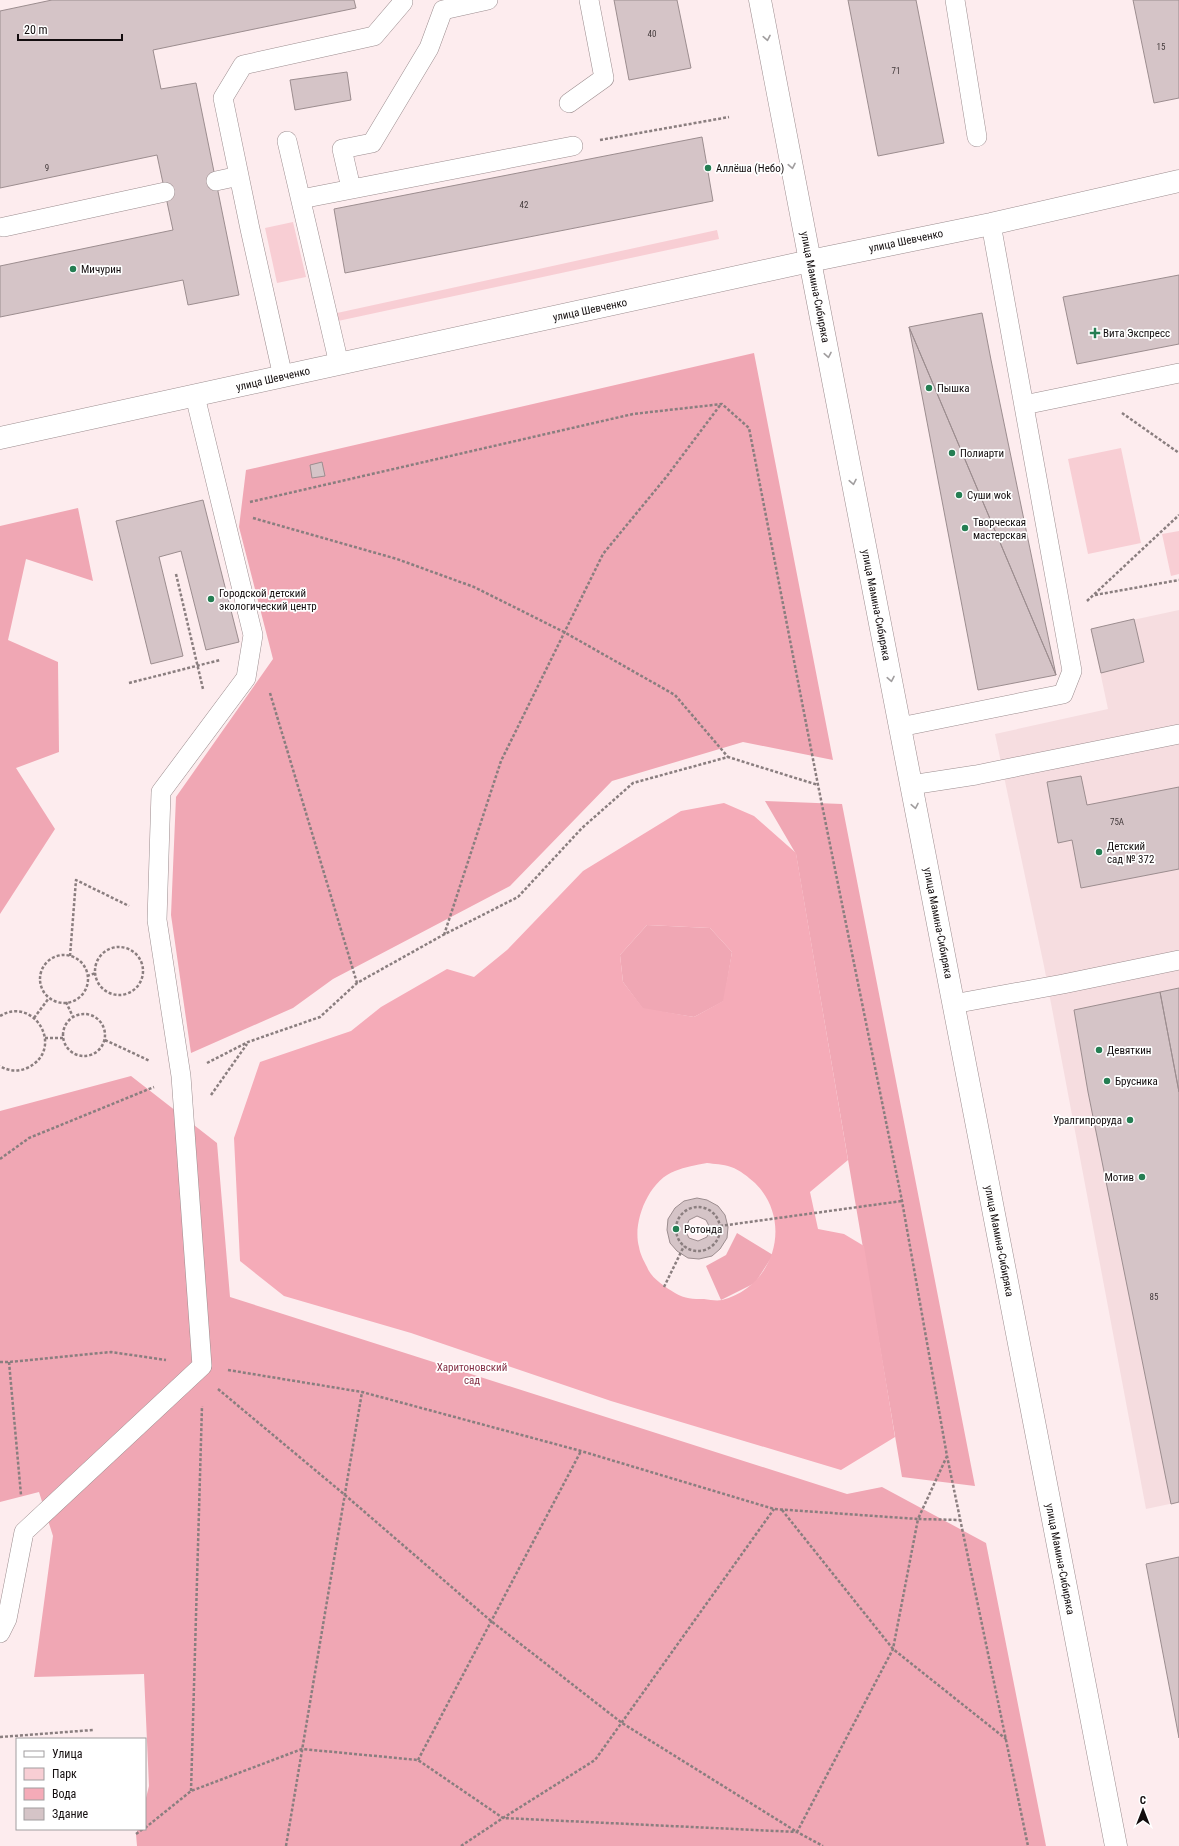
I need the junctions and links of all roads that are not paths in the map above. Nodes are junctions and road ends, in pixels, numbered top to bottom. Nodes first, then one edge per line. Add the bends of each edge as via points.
1 (488, 0) edge
2 (589, 0) edge
3 (760, 0) edge
4 (955, 0) edge
5 (403, 2) dead end
6 (569, 103) dead end
7 (977, 137) dead end
8 (287, 141) dead end
9 (574, 146) road end
10 (239, 176) junction
11 (216, 181) dead end
12 (1179, 181) edge
13 (352, 188) junction
14 (165, 192) dead end
15 (301, 199) junction
16 (991, 224) junction
17 (4, 227) dead end
18 (810, 261) junction
19 (339, 364) junction
20 (1179, 372) edge
21 (283, 376) junction
22 (195, 396) junction
23 (1024, 405) junction
24 (0, 438) edge
25 (900, 727) junction
26 (1179, 734) edge
27 (911, 785) junction
28 (1179, 960) edge
29 (953, 1004) junction
30 (0, 1632) edge
31 (1116, 1846) edge

1 - 13 lane via 444,10 429,48 372,143 342,149
2 - 6 lane via 604,78
3 -> 18 street, улица Мамина-Сибиряка
4 - 7 lane
5 - 10 lane via 374,36 243,65 223,98
8 - 15 lane
9 - 13 lane
10 - 11 lane
10 - 21 lane
12 - 16 street, улица Шевченко
13 - 15 lane
14 - 17 lane
15 - 19 lane
16 - 18 street, улица Шевченко
16 - 23 lane
18 - 19 street, улица Шевченко
18 -> 25 street, улица Мамина-Сибиряка
19 - 21 street, улица Шевченко
20 - 23 lane
21 - 22 street, улица Шевченко
22 - 24 street, улица Шевченко
22 - 30 lane via 252,635 246,678 161,792 157,920 181,1076 202,1371 24,1532 7,1619
23 - 25 lane via 1072,671 1064,694
25 - 27 street, улица Мамина-Сибиряка
26 - 27 lane via 976,775
27 -> 29 street, улица Мамина-Сибиряка
28 - 29 lane
29 - 31 street, улица Мамина-Сибиряка

